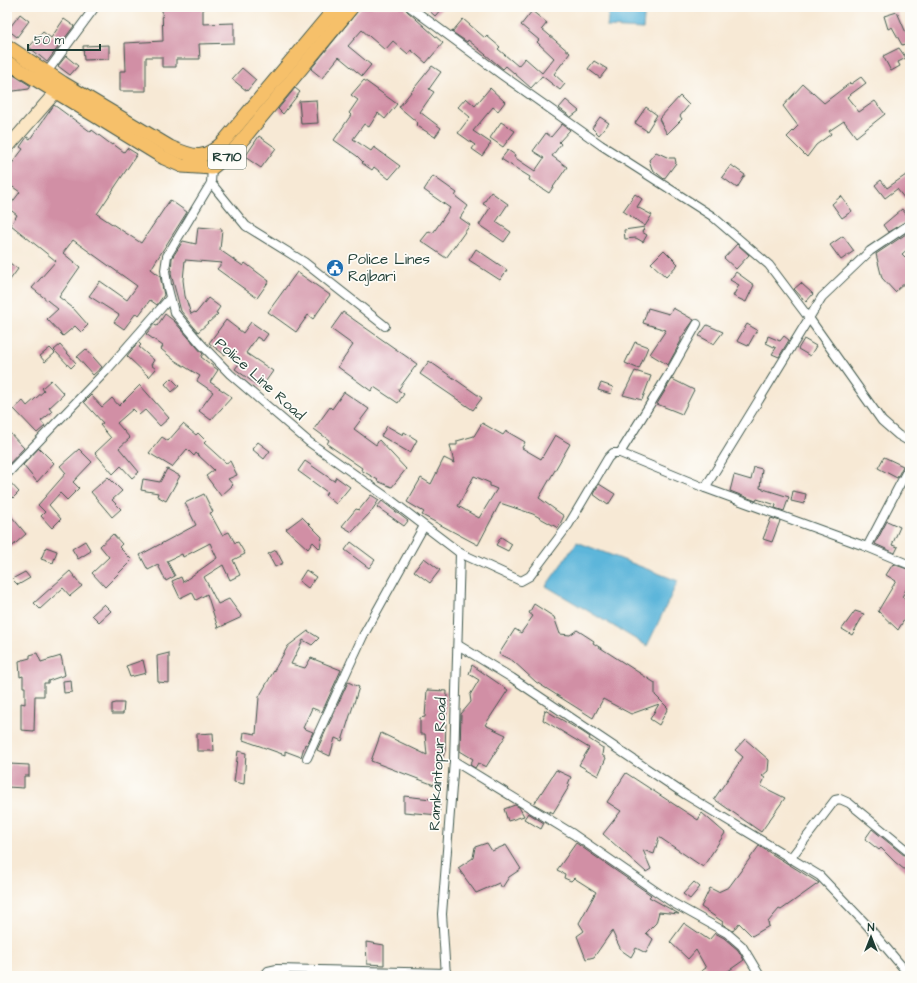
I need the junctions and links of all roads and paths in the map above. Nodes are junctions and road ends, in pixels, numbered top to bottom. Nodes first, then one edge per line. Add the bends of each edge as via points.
1 (95, 7) edge
2 (336, 7) edge
3 (352, 7) edge
4 (410, 7) edge
5 (7, 46) edge
6 (7, 62) edge
7 (47, 72) junction
8 (60, 88) junction
9 (7, 148) edge
10 (212, 168) junction
11 (211, 183) junction
12 (910, 224) edge
13 (170, 298) junction
14 (809, 318) junction
15 (697, 324) dead end
16 (385, 326) dead end
17 (910, 442) edge
18 (620, 453) junction
19 (910, 465) edge
20 (7, 474) edge
21 (705, 488) junction
22 (424, 526) junction
23 (867, 547) junction
24 (460, 553) junction
25 (910, 565) edge
26 (458, 645) junction
27 (307, 758) dead end
28 (454, 761) junction
29 (910, 853) edge
30 (790, 859) junction
31 (756, 974) edge
32 (446, 975) edge
33 (264, 976) edge
34 (910, 976) edge

1 - 7 street
2 - 8 main road, R710 via 226,140 208,155 186,154 170,147
3 - 10 main road, R710 via 234,150
4 - 14 street via 601,145 712,216 769,265
5 - 7 main road, R710
6 - 8 main road, R710
7 - 8 main road, R710
8 - 9 main road
8 - 10 main road, R710 via 164,158 182,166
10 - 11 street, Police Line Road
11 - 13 street, Police Line Road via 167,256 166,278
11 - 16 street via 246,226 304,262
12 - 14 street via 870,251 822,297
13 - 20 street via 105,372
13 - 22 street, Police Line Road via 174,312 230,374 309,442
14 - 17 street via 882,421
14 - 21 street
15 - 18 street
18 - 21 street
18 - 24 street, Police Line Road via 613,453 608,458 569,524 528,579 520,581
19 - 23 street
21 - 23 street
22 - 24 street, Police Line Road
22 - 27 street via 363,636
23 - 25 street
24 - 26 street, Ramkantopur Road
26 - 28 street, Ramkantopur Road
26 - 30 street via 512,678 686,795
28 - 31 street via 573,834 673,903 727,932 742,946
28 - 32 street, Ramkantopur Road via 442,914
29 - 30 street via 855,808 840,799 835,800
30 - 34 street via 820,876 866,924
32 - 33 street via 277,969 268,971

